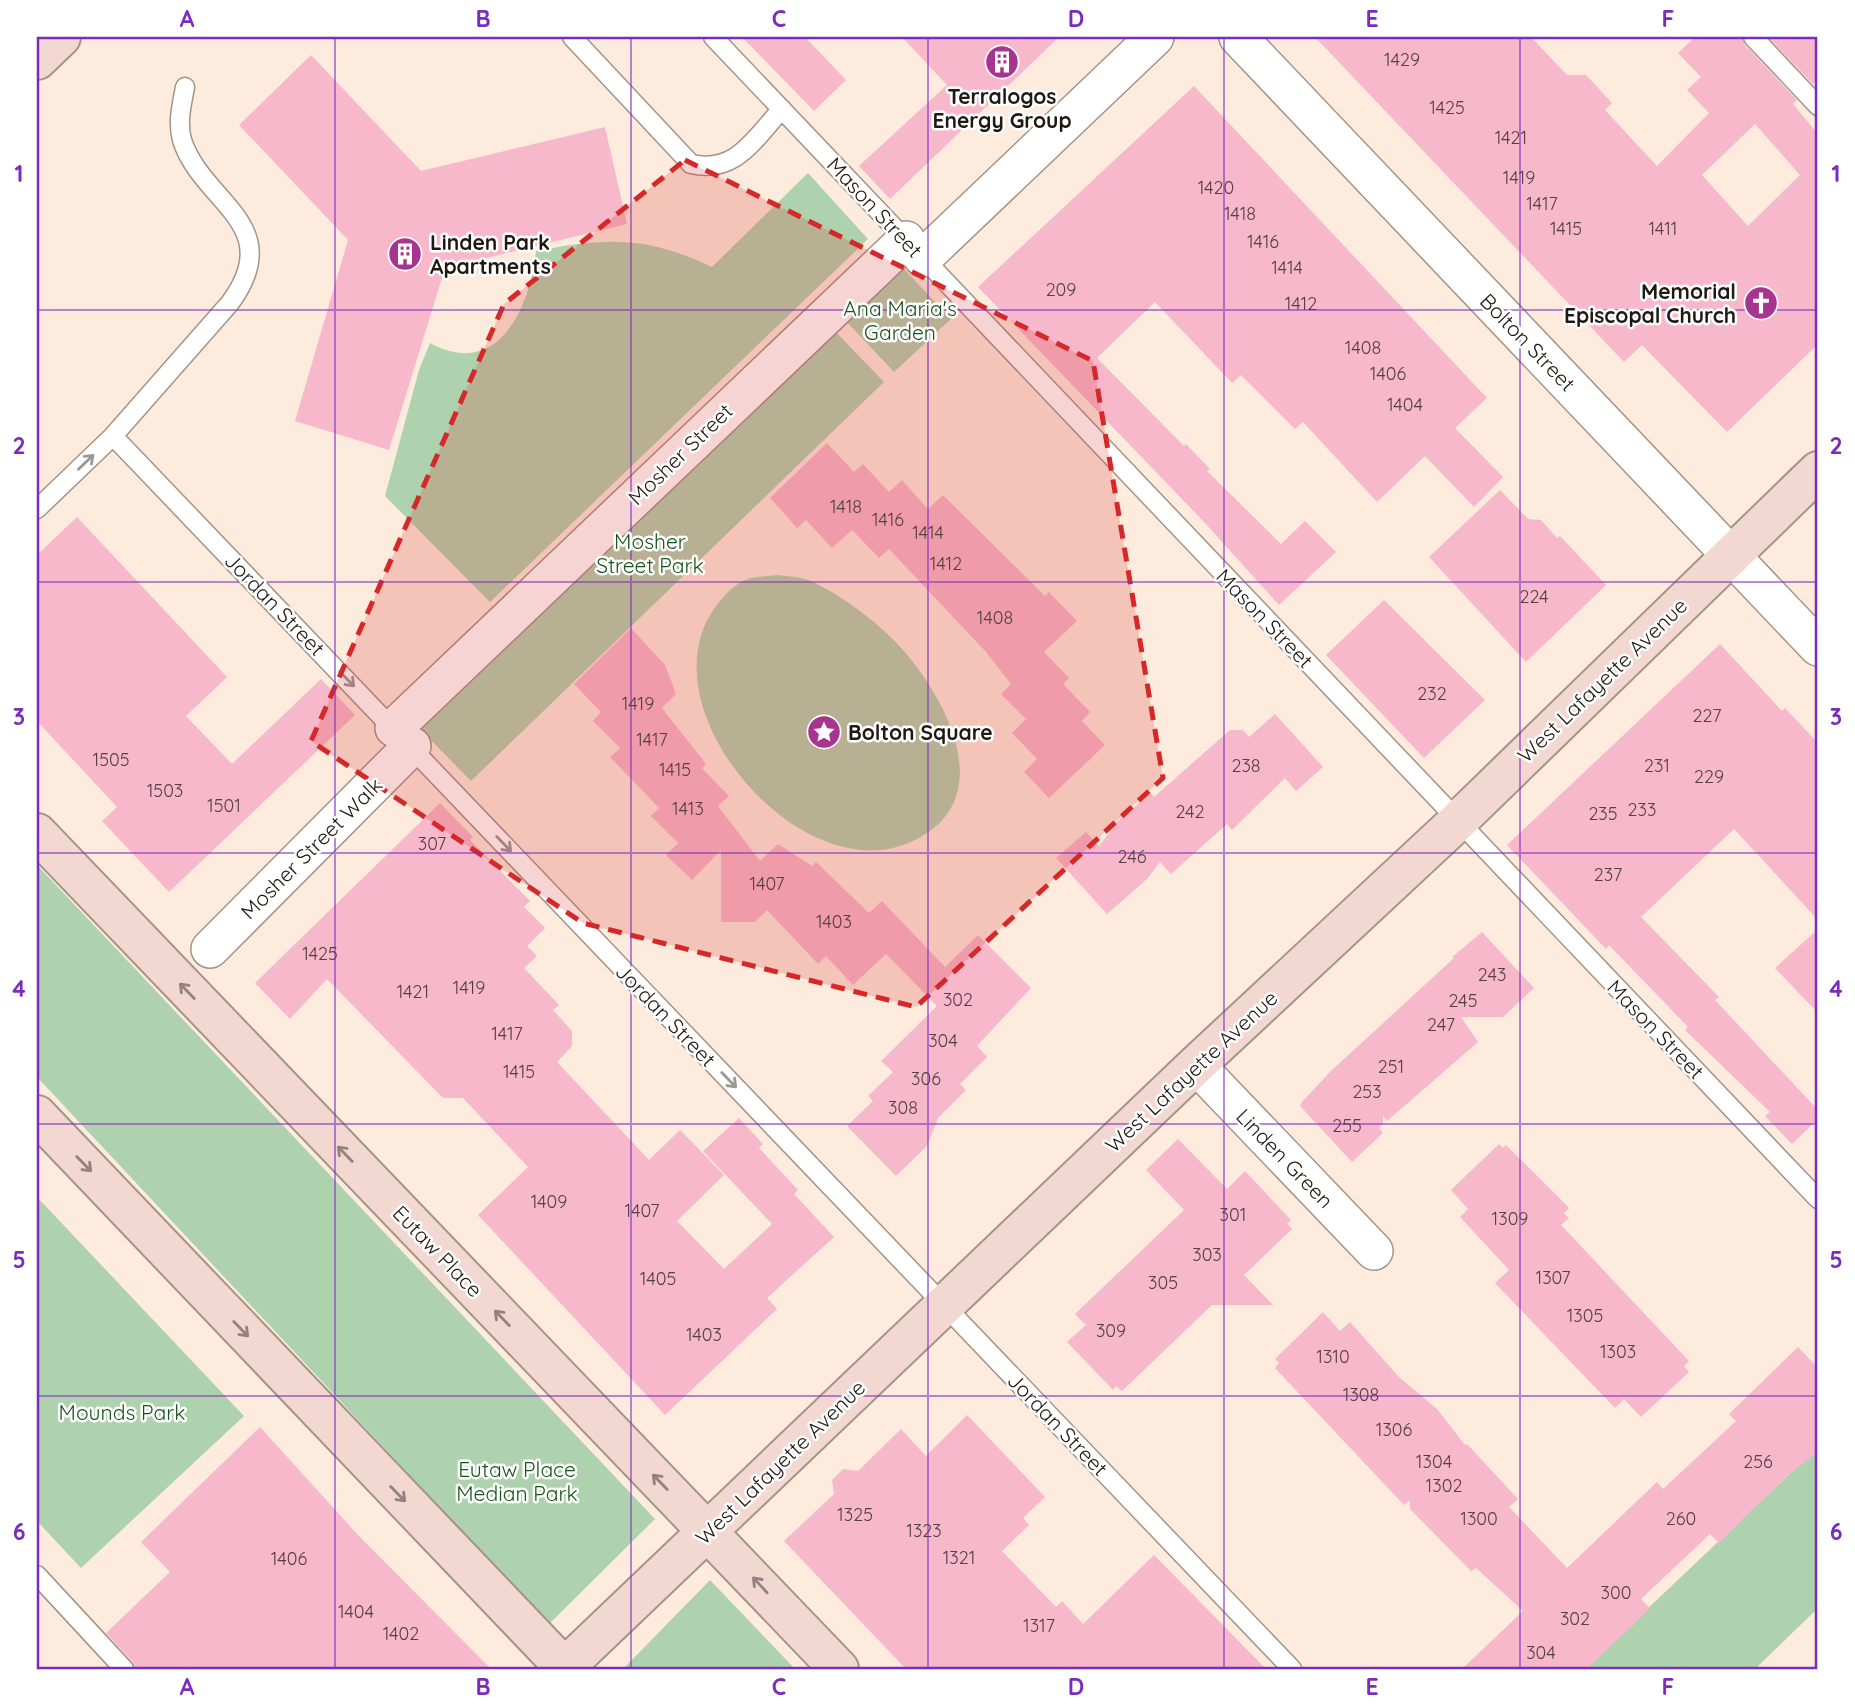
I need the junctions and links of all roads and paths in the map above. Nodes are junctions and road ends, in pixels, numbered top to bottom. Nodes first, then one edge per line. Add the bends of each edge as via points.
1 (61, 37) edge
2 (572, 37) edge
3 (713, 37) edge
4 (1155, 37) edge
5 (1238, 37) edge
6 (1753, 37) edge
7 (37, 60) edge
8 (185, 87) dead end
9 (1818, 106) edge
10 (782, 109) junction
11 (914, 249) junction
12 (113, 436) junction
13 (1818, 471) edge
14 (37, 509) edge
15 (1731, 555) junction
16 (1818, 647) edge
17 (403, 737) junction
18 (1458, 821) junction
19 (37, 832) edge
20 (209, 949) dead end
21 (1196, 1065) junction
22 (37, 1115) edge
23 (1818, 1199) edge
24 (1374, 1251) dead end
25 (944, 1305) junction
26 (708, 1531) junction
27 (37, 1575) edge
28 (124, 1669) edge
29 (565, 1669) edge
30 (839, 1669) edge
31 (1292, 1669) edge

1 - 7 street
2 - 10 lane via 691,164 705,167 734,161
3 - 10 lane, Mason Street
4 - 11 street, Mosher Street
5 - 15 street, Bolton Street
6 - 9 lane
8 - 12 lane via 179,116 181,139 192,163 243,223 249,261 243,286 230,303
10 - 11 lane, Mason Street
11 - 17 street, Mosher Street
11 - 18 lane, Mason Street
14 -> 12 lane
12 -> 17 lane, Jordan Street
13 - 15 street, West Lafayette Avenue
15 - 16 street, Bolton Street
15 - 18 street, West Lafayette Avenue
17 - 20 street, Mosher Street Walk
17 -> 25 lane, Jordan Street
18 - 21 street, West Lafayette Avenue
18 - 23 lane, Mason Street
26 -> 19 street, Eutaw Place
21 - 24 street, Linden Green
21 - 25 street, West Lafayette Avenue
22 -> 29 street
25 - 26 street, West Lafayette Avenue
25 - 31 lane, Jordan Street
26 - 29 street, West Lafayette Avenue
30 -> 26 street, Eutaw Place
27 - 28 lane

